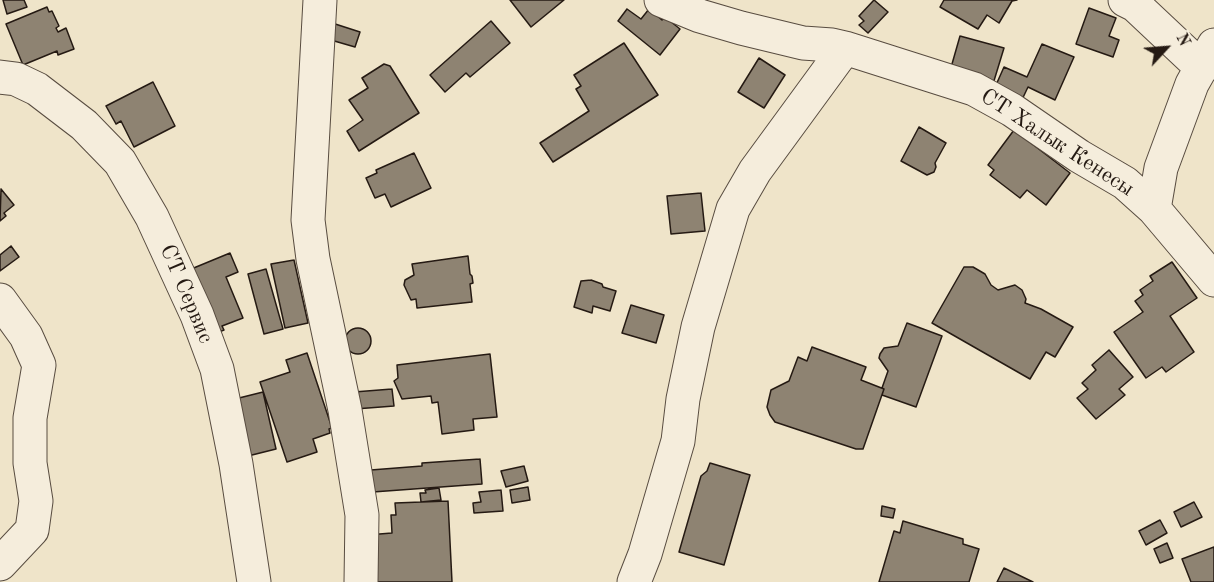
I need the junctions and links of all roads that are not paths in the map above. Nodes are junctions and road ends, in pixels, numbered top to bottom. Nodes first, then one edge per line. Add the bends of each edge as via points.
1 (320, 0) edge
2 (661, 0) edge
3 (1125, 0) edge
4 (845, 48) junction
5 (1208, 57) edge
6 (0, 77) edge
7 (1161, 168) junction
8 (1125, 183) junction
9 (1154, 209) junction
10 (1214, 280) edge
11 (0, 300) edge
12 (0, 564) edge
13 (254, 582) edge
14 (361, 582) edge
15 (634, 582) edge

1 - 14 street via 308,220 362,514
2 - 4 street, СТ Халык Кенесы via 741,28 803,43
3 - 5 street
4 - 8 street, СТ Халык Кенесы via 974,89
4 - 15 street via 755,171 733,209 698,327 678,441
5 - 7 street via 1192,84
6 - 13 street, СТ Сервис via 16,79 37,89 84,125 120,162 152,217 217,369
7 - 8 street via 1146,181
7 - 9 street
8 - 9 street, СТ Халык Кенесы
9 - 10 street, СТ Халык Кенесы
11 - 12 street via 26,336 39,365 30,418 30,463 36,501 32,530

